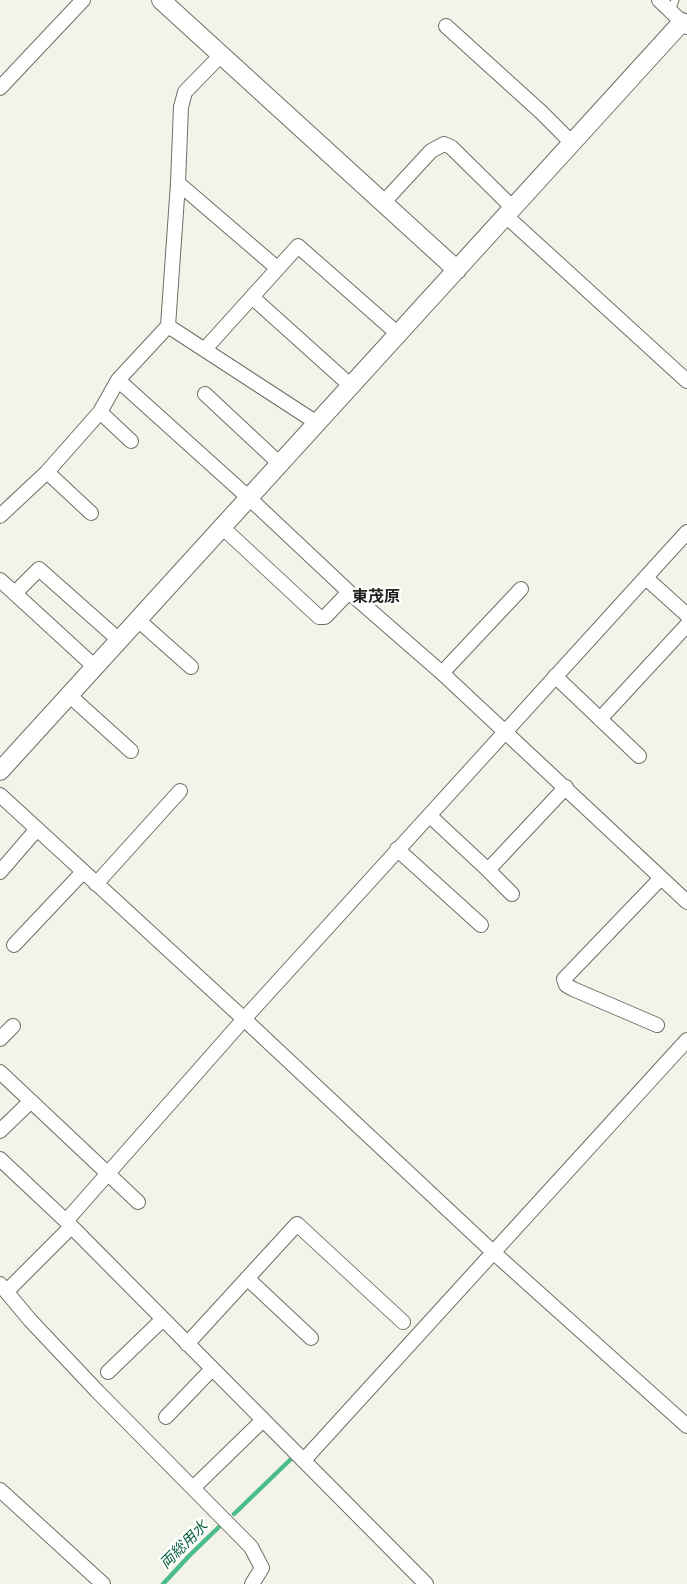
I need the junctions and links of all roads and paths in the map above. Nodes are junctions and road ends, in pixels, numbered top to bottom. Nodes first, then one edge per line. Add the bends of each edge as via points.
1 (83, 0) edge
2 (162, 0) edge
3 (659, 0) edge
4 (679, 15) edge
5 (446, 26) dead end
6 (221, 55) junction
7 (0, 88) edge
8 (572, 143) junction
9 (178, 183) junction
10 (384, 203) junction
11 (510, 212) junction
12 (277, 268) junction
13 (457, 270) junction
14 (252, 296) junction
15 (168, 326) junction
16 (398, 334) junction
17 (205, 349) junction
18 (118, 380) junction
19 (687, 382) edge
20 (351, 386) junction
21 (205, 394) dead end
22 (100, 412) junction
23 (317, 423) junction
24 (131, 441) dead end
25 (280, 464) junction
26 (46, 472) junction
27 (249, 498) junction
28 (91, 513) dead end
29 (0, 516) edge
30 (222, 527) junction
31 (687, 532) edge
32 (646, 578) junction
33 (0, 580) edge
34 (521, 589) dead end
35 (349, 592) junction
36 (15, 593) junction
37 (687, 615) edge
38 (138, 620) junction
39 (687, 625) edge
40 (119, 640) junction
41 (95, 667) junction
42 (191, 667) dead end
43 (442, 673) junction
44 (555, 676) junction
45 (70, 695) junction
46 (600, 719) junction
47 (504, 731) junction
48 (131, 752) dead end
49 (639, 756) dead end
50 (0, 771) edge
51 (566, 787) junction
52 (180, 791) dead end
53 (0, 795) edge
54 (430, 816) junction
55 (37, 829) junction
56 (397, 849) junction
57 (488, 870) junction
58 (0, 872) edge
59 (83, 872) junction
60 (662, 878) junction
61 (96, 884) junction
62 (512, 894) dead end
63 (687, 902) edge
64 (481, 925) dead end
65 (14, 945) dead end
66 (244, 1019) junction
67 (657, 1025) dead end
68 (13, 1026) dead end
69 (0, 1039) edge
70 (687, 1040) edge
71 (0, 1072) edge
72 (30, 1101) junction
73 (1, 1127) edge
74 (0, 1159) edge
75 (107, 1173) junction
76 (138, 1202) dead end
77 (68, 1224) junction
78 (493, 1252) junction
79 (247, 1278) junction
80 (4, 1288) edge
81 (162, 1320) junction
82 (403, 1322) dead end
83 (311, 1338) dead end
84 (187, 1344) junction
85 (212, 1369) junction
86 (108, 1372) dead end
87 (166, 1417) dead end
88 (263, 1420) junction
89 (687, 1426) edge
90 (304, 1460) junction
91 (193, 1488) junction
92 (0, 1490) edge
93 (102, 1584) edge
94 (252, 1584) edge
95 (426, 1584) edge

1 - 7 street
2 - 6 street
3 - 4 street
4 - 8 street
5 - 8 street
6 - 9 street via 185,92 181,107
6 - 10 street
8 - 11 street
9 - 12 street
9 - 15 street
10 - 11 street via 431,152 444,144 451,147
10 - 13 street
11 - 13 street
11 - 19 street
12 - 14 street
12 - 16 street via 298,246
13 - 16 street
14 - 17 street
14 - 20 street
15 - 17 street
15 - 18 street
16 - 20 street
17 - 23 street
18 - 22 street
18 - 27 street
20 - 23 street
21 - 25 street
22 - 24 street
22 - 26 street
23 - 25 street
25 - 27 street
26 - 28 street
26 - 29 street
27 - 30 street
27 - 35 street
30 - 35 street via 319,617 325,617
30 - 38 street
31 - 32 street
32 - 37 street
32 - 44 street
33 - 36 street
34 - 43 street
35 - 43 street
36 - 40 street via 39,568
36 - 41 street
38 - 40 street
38 - 42 street
39 - 46 street
40 - 41 street
41 - 45 street
43 - 47 street
44 - 46 street
44 - 47 street
45 - 48 street
45 - 50 street
46 - 49 street
47 - 51 street
47 - 54 street
51 - 57 street
51 - 60 street
52 - 61 street
53 - 55 street
54 - 56 street
54 - 57 street
55 - 58 street
55 - 59 street
56 - 64 street
56 - 66 street
57 - 62 street
59 - 61 street
59 - 65 street
60 - 63 street
60 - 67 street via 564,979 566,985
61 - 66 street
66 - 75 street
66 - 78 street
68 - 69 street
70 - 78 street
71 - 72 street
72 - 73 street
72 - 75 street
74 - 77 street
75 - 76 street
75 - 77 street
77 - 80 street
77 - 81 street
78 - 89 street
78 - 90 street
79 - 82 street via 297,1224
79 - 83 street
79 - 84 street
80 - 91 street via 63,1356
81 - 84 street
81 - 86 street
84 - 85 street
85 - 87 street
85 - 88 street
88 - 90 street
88 - 91 street
90 - 95 street
91 - 94 street via 251,1547 262,1568
92 - 93 street

